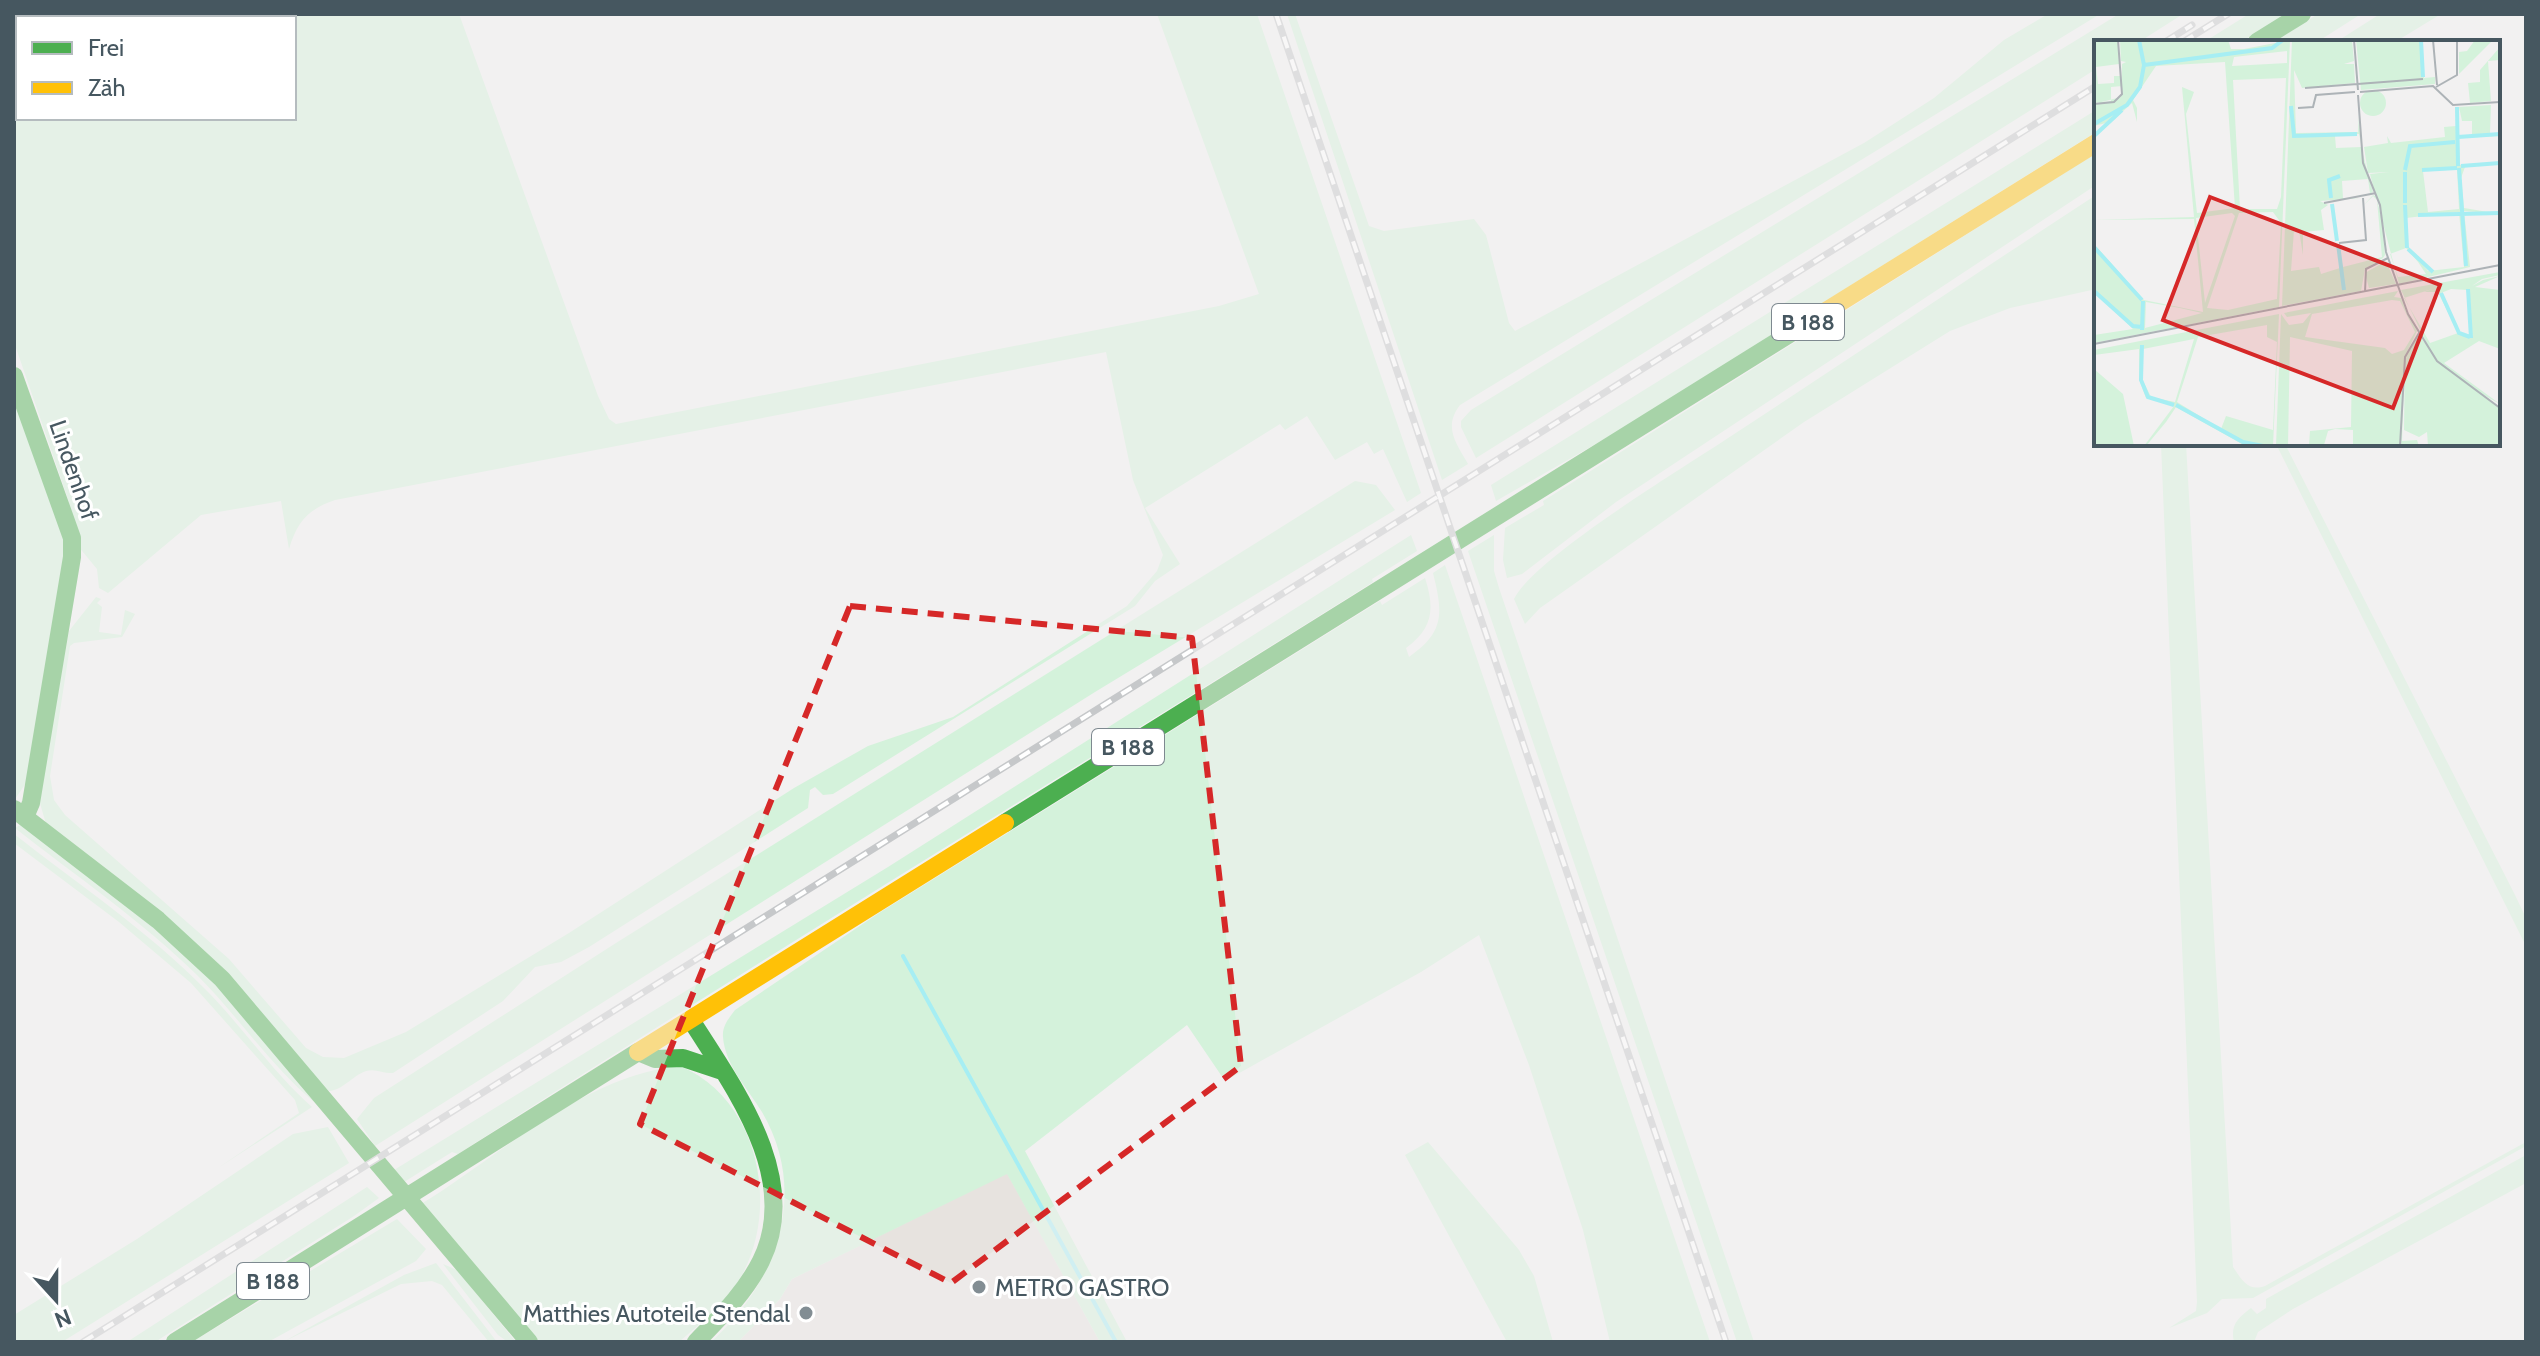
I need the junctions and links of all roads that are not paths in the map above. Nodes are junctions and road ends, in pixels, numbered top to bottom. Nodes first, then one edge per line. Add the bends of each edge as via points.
1 (2302, 14) edge
2 (2260, 40) edge
3 (2094, 144) edge
4 (14, 376) edge
5 (20, 813) edge
6 (691, 1020) junction
7 (638, 1052) junction
8 (722, 1071) junction
9 (175, 1342) edge
10 (529, 1342) edge
11 (696, 1342) edge

1 - 2 main road
3 - 6 main road, B 188
4 - 5 main road, Lindenhof via 72,538 31,803
5 - 10 main road via 158,920 222,979
6 - 7 main road, B 188
6 - 8 main road
7 - 8 main road via 655,1059 683,1058
7 - 9 main road, B 188
8 - 11 main road via 764,1145 773,1210 767,1245 748,1287

